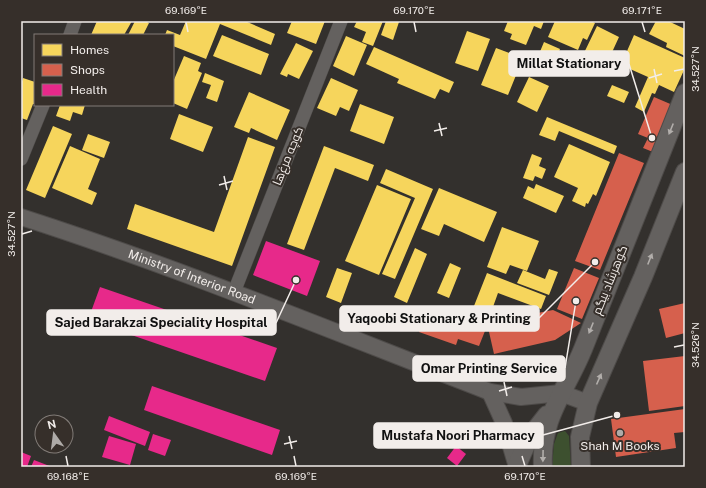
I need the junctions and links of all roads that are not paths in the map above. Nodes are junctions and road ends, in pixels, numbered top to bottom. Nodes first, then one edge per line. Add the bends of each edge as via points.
1 (75, 21) edge
2 (341, 21) edge
3 (70, 34) edge
4 (685, 92) edge
5 (43, 106) edge
6 (21, 159) edge
7 (685, 172) edge
8 (21, 217) edge
9 (234, 292) junction
10 (490, 392) junction
11 (558, 400) junction
12 (588, 403) junction
13 (517, 466) edge
14 (543, 467) edge
15 (581, 467) edge

1 - 3 street
2 - 9 street, کوچه مرغ‌ها
4 -> 11 main road, گوهرشاد بیگم via 579,358
5 - 6 street
12 -> 7 main road
8 - 9 street, Ministry of Interior Road
9 - 10 street, Ministry of Interior Road
10 - 11 street, Ministry of Interior Road
10 - 13 street via 504,423
11 - 12 street, Ministry of Interior Road
11 - 13 main road via 529,438
11 -> 14 main road, گوهرشاد بیگم via 545,430
12 - 15 main road via 580,437

